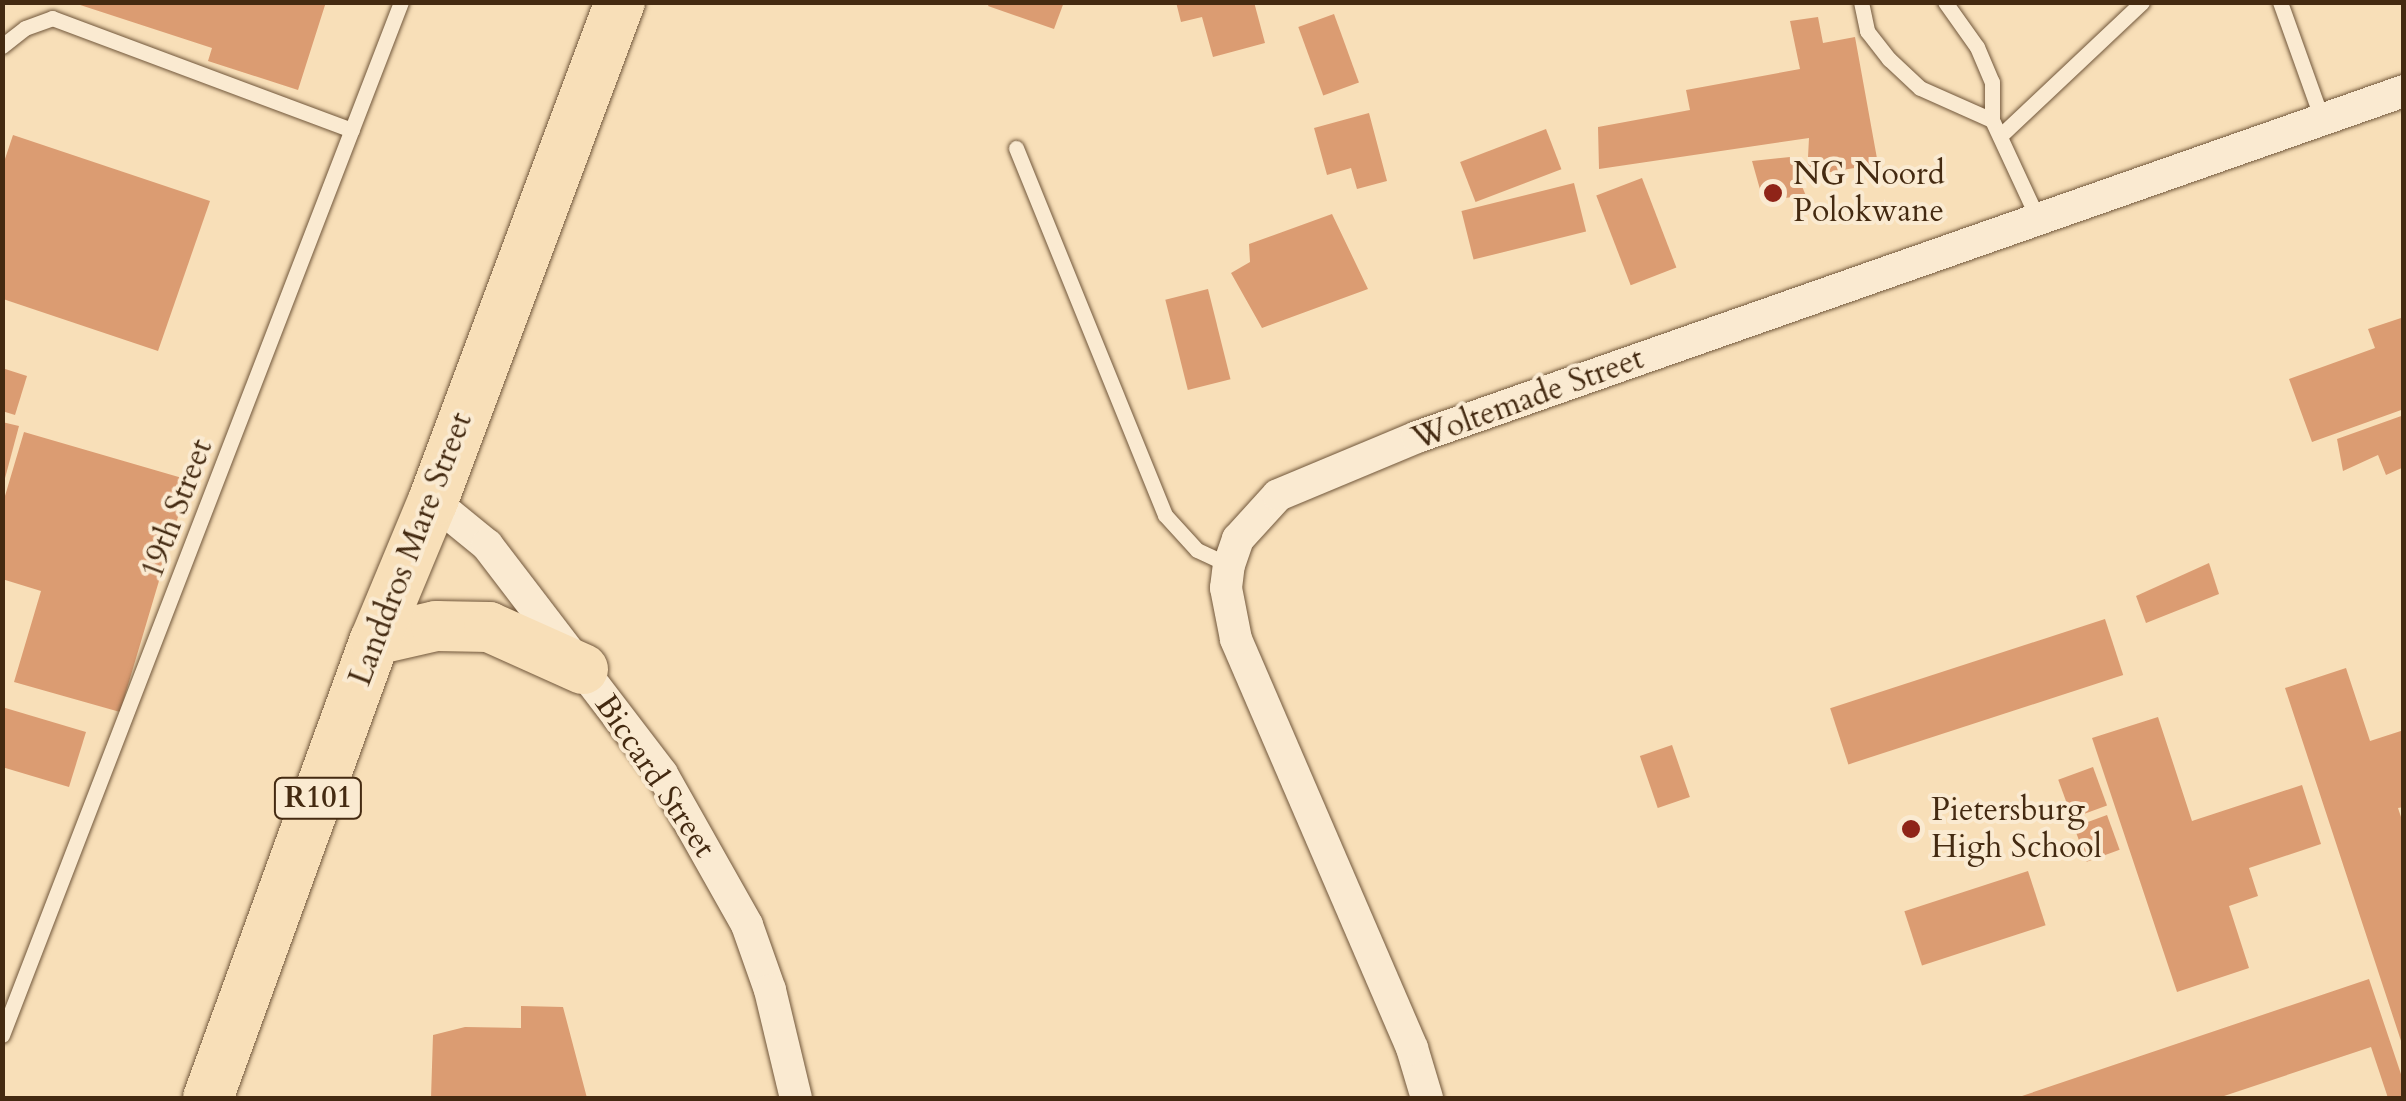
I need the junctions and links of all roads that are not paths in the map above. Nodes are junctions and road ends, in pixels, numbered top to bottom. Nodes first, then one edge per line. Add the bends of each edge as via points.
1 (401, 2) edge
2 (620, 2) edge
3 (1861, 2) edge
4 (1945, 2) edge
5 (2142, 2) edge
6 (2280, 2) edge
7 (2, 46) edge
8 (2404, 90) edge
9 (2322, 119) junction
10 (1992, 120) junction
11 (352, 130) junction
12 (2000, 136) junction
13 (1016, 148) dead end
14 (2038, 219) junction
15 (433, 500) junction
16 (1229, 564) junction
17 (375, 640) junction
18 (583, 669) junction
19 (2, 1035) edge
20 (208, 1098) edge
21 (796, 1098) edge
22 (1426, 1098) edge

1 - 11 lane, 19th Street
2 - 15 main road, Landdros Mare Street / R101
3 - 10 lane via 1867,31 1920,88
4 - 10 lane via 1992,82
5 - 12 lane
6 - 9 lane
7 - 11 lane via 52,18
8 - 9 street, Woltemade Street
9 - 14 street, Woltemade Street
10 - 12 lane
11 - 19 lane, 19th Street
12 - 14 lane
13 - 16 lane via 1165,515 1198,550
14 - 16 street, Woltemade Street via 1320,476 1278,495 1238,539
15 - 17 main road, Landdros Mare Street / R101
15 - 18 street, Biccard Street via 488,545
16 - 22 street via 1226,588 1236,639 1412,1048
17 - 18 main road via 436,626 489,626
17 - 20 main road, Landdros Mare Street / R101
18 - 21 street, Biccard Street via 662,774 747,925

